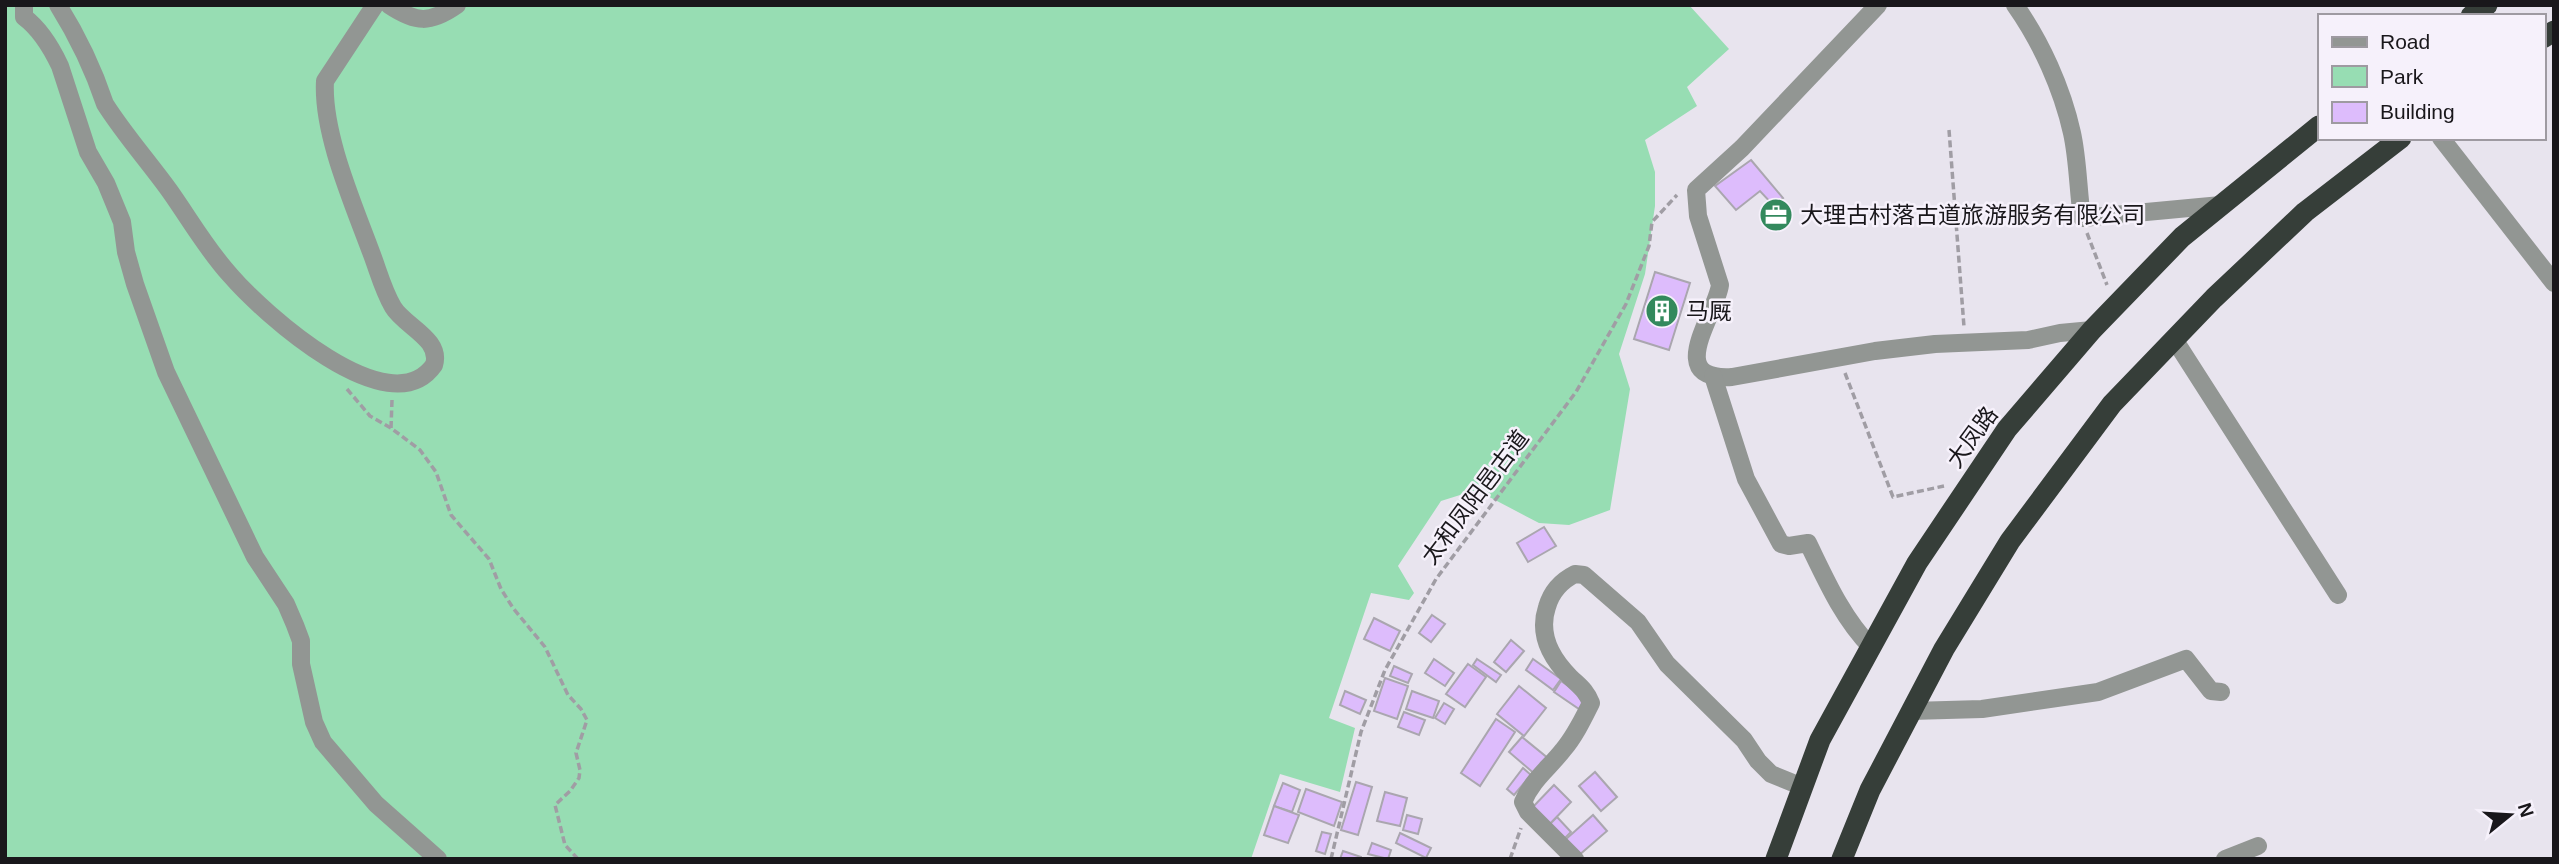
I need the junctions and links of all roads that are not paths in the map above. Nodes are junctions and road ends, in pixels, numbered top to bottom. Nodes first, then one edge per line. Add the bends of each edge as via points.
1 (24, 5) edge
2 (58, 5) edge
3 (375, 5) edge
4 (389, 5) edge
5 (457, 5) edge
6 (1878, 5) edge
7 (2014, 5) edge
8 (2318, 127) edge
9 (2398, 140) edge
10 (2443, 140) edge
11 (2221, 205) junction
12 (2554, 283) edge
13 (2092, 330) junction
14 (2174, 339) junction
15 (1713, 376) junction
16 (2338, 595) dead end
17 (1871, 647) junction
18 (2221, 692) dead end
19 (1911, 711) junction
20 (1803, 786) junction
21 (2258, 846) dead end
22 (438, 859) edge
23 (1576, 859) edge
24 (1776, 859) edge
25 (1842, 859) edge
26 (2225, 859) edge

1 - 22 street via 24,17 60,66 88,152 122,222 135,284 166,372 255,557 295,625 308,698 323,742 376,804
2 - 3 street via 96,74 105,104 230,276 322,355 373,381 395,385 425,375 434,365 434,351 402,318 387,294 336,151 325,96 326,81
4 - 5 street via 425,20
6 - 15 street via 1696,190 1698,216 1720,285 1697,346 1698,362
7 - 11 street via 2059,91 2072,133 2082,218
8 - 11 highway, 大凤路
9 - 14 highway via 2305,212
10 - 12 street
11 - 13 highway, 大凤路 via 2182,237
13 - 15 street via 2028,340 1887,349 1732,377
13 - 17 highway, 大凤路 via 2007,429 1917,563
14 - 16 street
14 - 19 highway via 2112,404 2010,541
15 - 17 street via 1746,479 1782,544 1808,543 1840,607
17 - 20 highway, 大凤路 via 1820,740
18 - 19 street via 2211,691 2186,659 2098,692 1982,709
19 - 25 highway via 1870,790
20 - 23 street via 1772,774 1758,761 1744,740 1667,664 1638,622 1584,575 1575,574 1550,595 1543,618 1545,640 1591,703 1563,750 1523,802
20 - 24 highway, 大凤路
21 - 26 street

